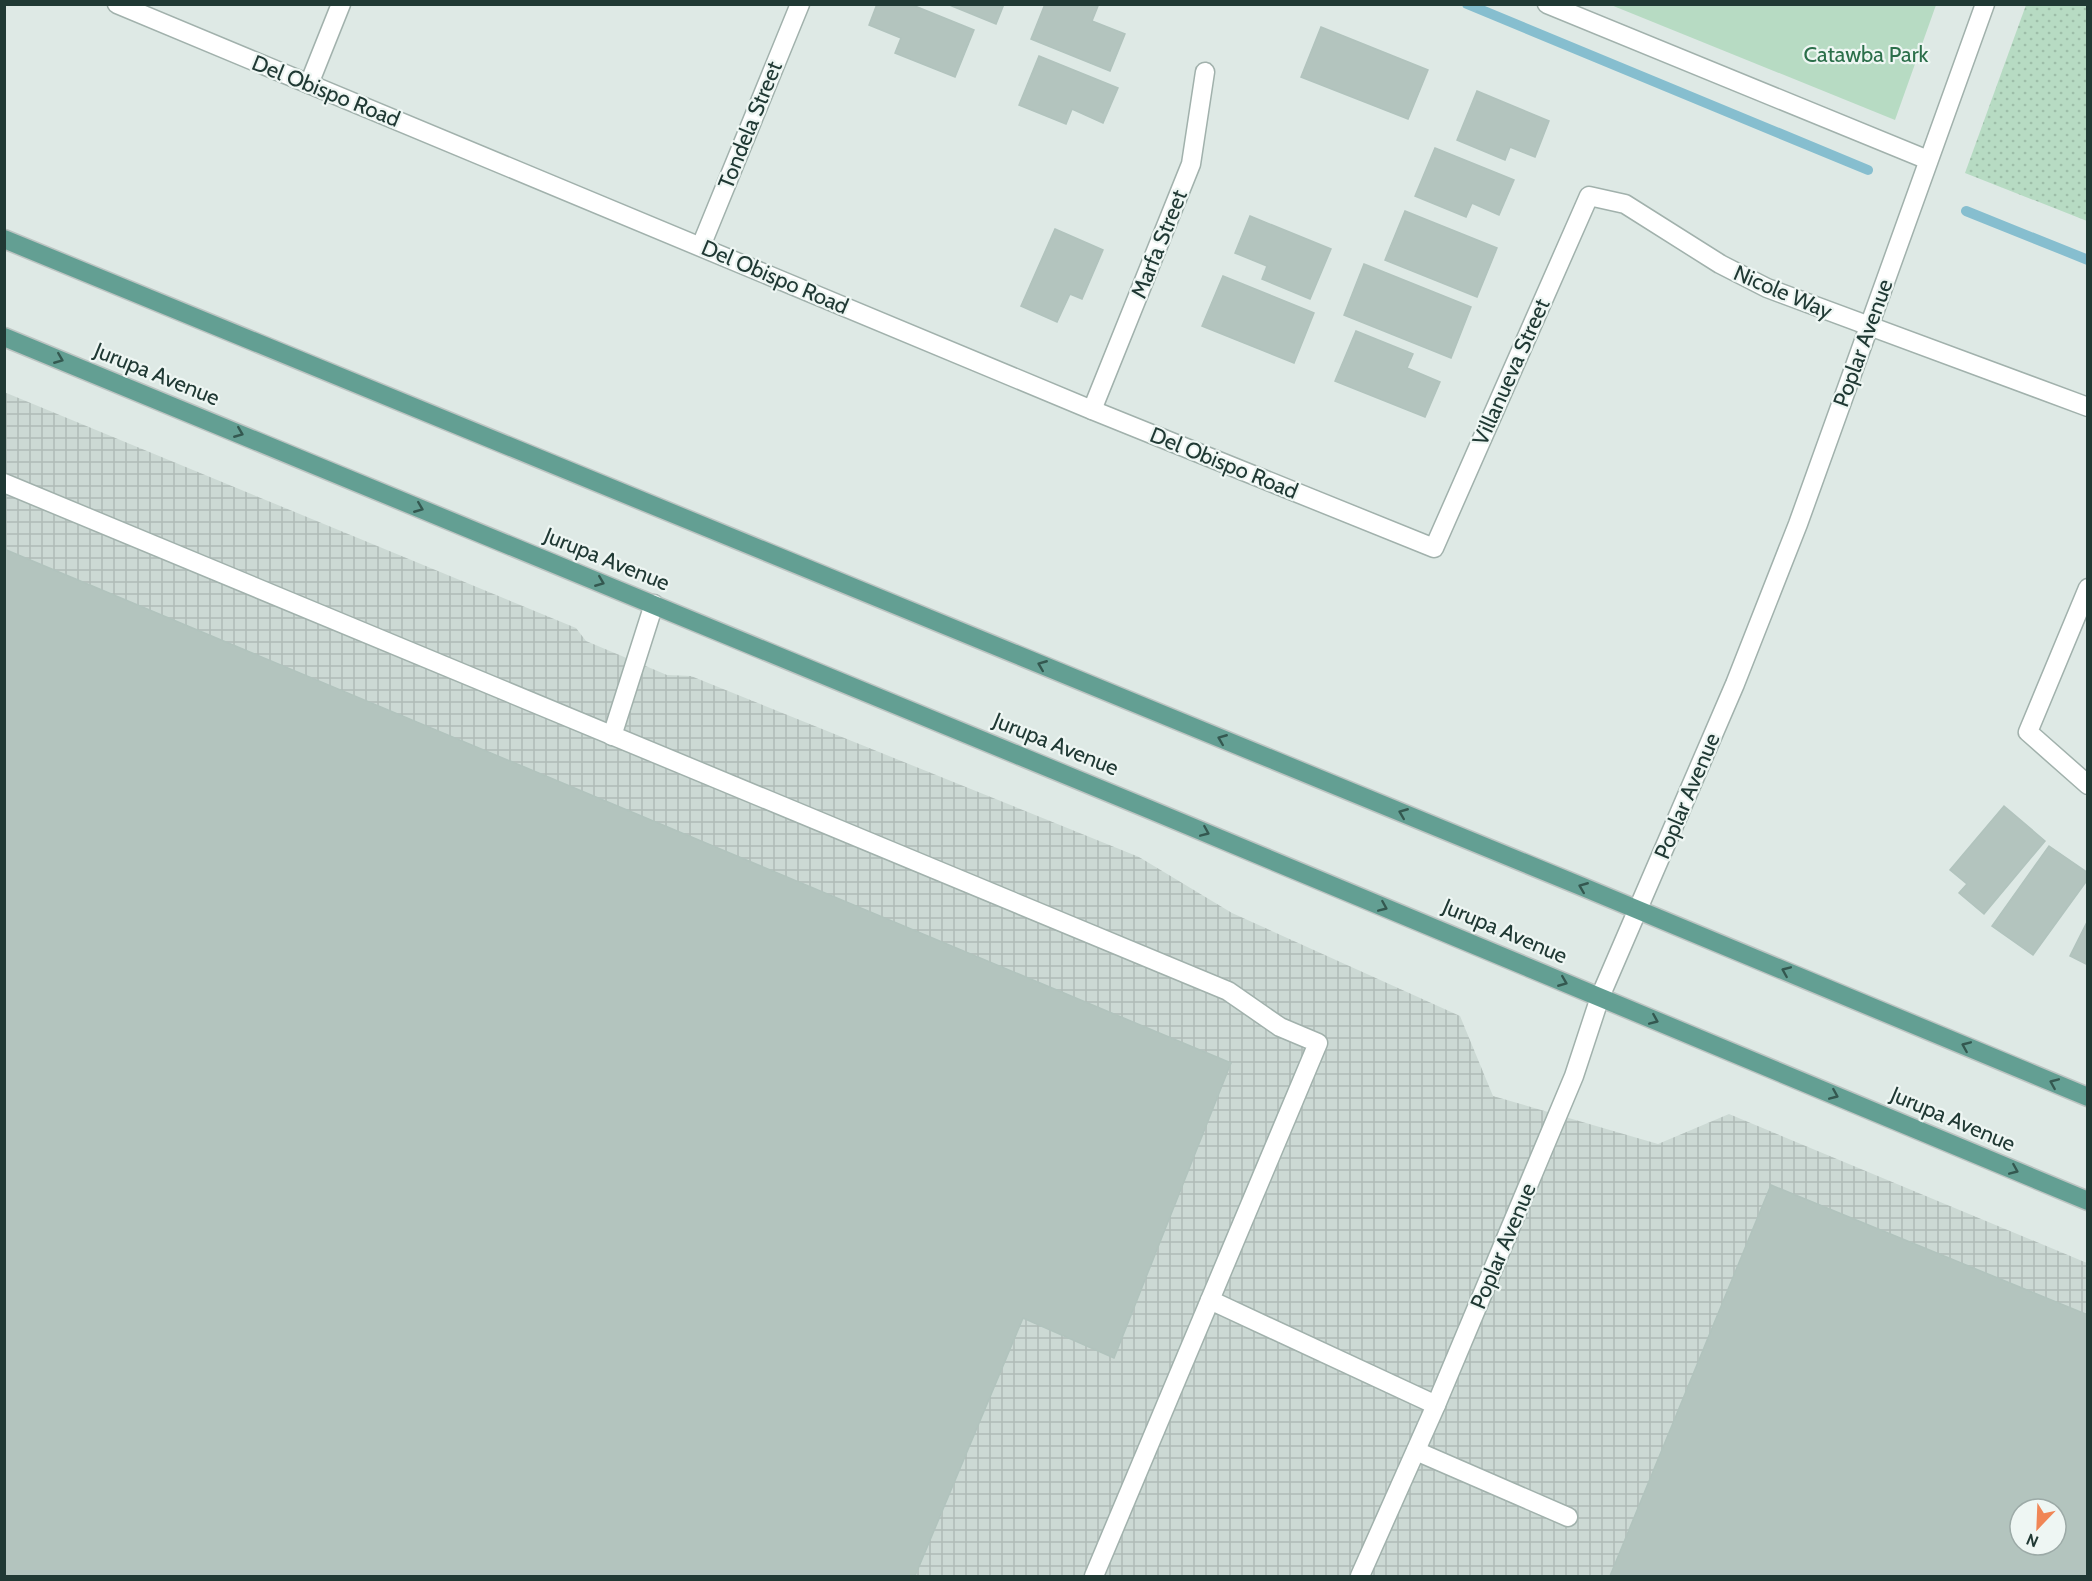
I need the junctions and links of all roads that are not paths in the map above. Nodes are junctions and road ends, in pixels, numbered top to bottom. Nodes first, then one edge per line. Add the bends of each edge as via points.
1 (117, 4) edge
2 (341, 4) edge
3 (800, 4) edge
4 (1547, 4) edge
5 (1985, 4) edge
6 (1205, 72) dead end
7 (309, 84) junction
8 (1926, 167) junction
9 (1589, 196) joint
10 (4, 239) edge
11 (701, 246) junction
12 (1869, 327) junction
13 (4, 337) edge
14 (2088, 407) edge
15 (1092, 410) junction
16 (4, 483) edge
17 (1434, 548) joint
18 (2088, 588) edge
19 (654, 604) junction
20 (612, 736) junction
21 (2088, 785) edge
22 (1637, 909) junction
23 (1600, 997) junction
24 (2088, 1097) edge
25 (2088, 1201) edge
26 (1210, 1300) junction
27 (1436, 1405) junction
28 (1416, 1451) junction
29 (1568, 1517) dead end
30 (1094, 1576) edge
31 (1360, 1576) edge

1 - 7 street, Del Obispo Road
2 - 7 street
3 - 11 street, Tondela Street
4 - 8 street
5 - 8 street, Poplar Avenue
6 - 15 street, Marfa Street via 1191,164
7 - 11 street, Del Obispo Road
8 - 12 street, Poplar Avenue
9 - 12 street, Nicole Way via 1625,204 1720,264
9 - 17 street, Villanueva Street
22 -> 10 main road
11 - 15 street, Del Obispo Road
12 - 14 street, Nicole Way
12 - 22 street, Poplar Avenue via 1736,684
13 -> 19 main road, Jurupa Avenue
15 - 17 street, Del Obispo Road
16 - 20 street
18 - 21 street via 2028,732
19 - 20 street
19 -> 23 main road, Jurupa Avenue
20 - 26 street via 1228,991 1280,1027 1318,1043
22 - 23 street, Poplar Avenue
24 -> 22 main road
23 -> 25 main road, Jurupa Avenue
23 - 27 street, Poplar Avenue via 1574,1076
26 - 27 street
26 - 30 street
27 - 28 street, Poplar Avenue
28 - 29 street
28 - 31 street, Poplar Avenue

